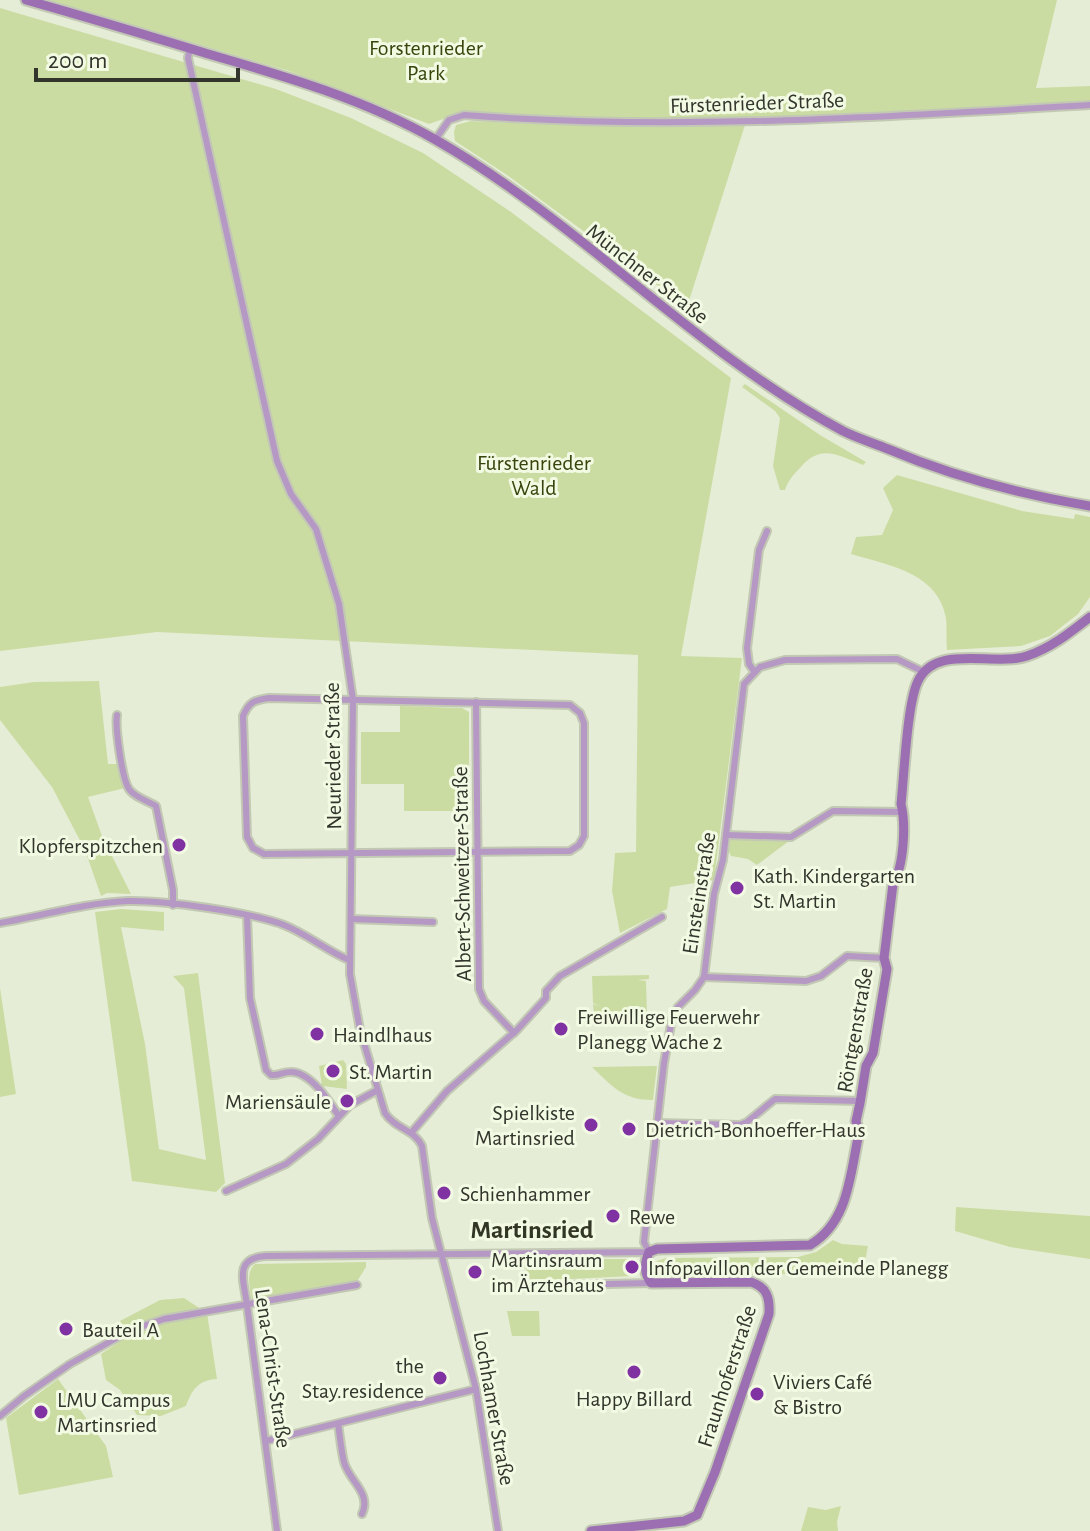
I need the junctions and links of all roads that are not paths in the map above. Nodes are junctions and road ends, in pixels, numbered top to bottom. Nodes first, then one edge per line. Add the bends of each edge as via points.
1 (26, 0) edge
2 (190, 48) junction
3 (1090, 105) edge
4 (435, 140) junction
5 (1090, 506) edge
6 (767, 531) dead end
7 (1090, 617) edge
8 (754, 671) junction
9 (924, 672) junction
10 (353, 700) junction
11 (476, 702) junction
12 (117, 715) dead end
13 (903, 812) junction
14 (726, 835) junction
15 (478, 852) junction
16 (352, 853) junction
17 (173, 905) junction
18 (247, 916) junction
19 (662, 917) dead end
20 (351, 919) junction
21 (433, 922) dead end
22 (0, 923) edge
23 (884, 958) junction
24 (349, 960) junction
25 (704, 977) junction
26 (514, 1033) junction
27 (376, 1091) junction
28 (860, 1101) junction
29 (338, 1115) junction
30 (657, 1123) junction
31 (411, 1133) junction
32 (226, 1191) dead end
33 (649, 1252) junction
34 (441, 1254) junction
35 (651, 1283) junction
36 (357, 1285) dead end
37 (566, 1285) dead end
38 (247, 1305) junction
39 (476, 1389) junction
40 (0, 1416) edge
41 (338, 1424) junction
42 (266, 1441) junction
43 (362, 1514) dead end
44 (277, 1531) edge
45 (498, 1531) edge
46 (591, 1531) edge

1 - 2 street, Münchner Straße
2 - 4 street, Münchner Straße via 359,102
2 - 10 street, Neurieder Straße via 188,58 277,461 324,551 339,604
3 - 4 street, Fürstenrieder Straße via 746,122 464,115 449,120
4 - 5 street, Münchner Straße via 494,177 717,349 846,432 975,482
6 - 8 street via 759,550 747,648
7 - 9 street via 1026,656 944,661
8 - 9 street via 785,660 897,659
8 - 14 street, Einsteinstraße via 743,689
9 - 13 street, Röntgenstraße via 912,704
10 - 11 street
10 - 16 street, Neurieder Straße
10 - 16 street via 257,699 243,716 247,837 253,848 264,854
11 - 15 street, Albert-Schweitzer-Straße
11 - 15 street via 570,705 580,713 584,733 585,832 579,845 570,851
12 - 17 street via 127,784 156,806
13 - 14 street via 833,811 791,837
13 - 23 street, Röntgenstraße
14 - 25 street, Einsteinstraße
15 - 16 street
15 - 26 street, Albert-Schweitzer-Straße via 479,989
16 - 20 street, Neurieder Straße
17 - 18 street
17 - 22 street via 117,902
18 - 24 street via 286,926
18 - 29 street via 250,998 266,1070 277,1076 295,1072 320,1089
19 - 26 street via 560,976
20 - 21 street
20 - 24 street, Neurieder Straße
23 - 25 street via 847,956 806,981
23 - 28 street, Röntgenstraße via 887,969 874,1050
24 - 27 street, Neurieder Straße
25 - 30 street, Einsteinstraße via 672,1019
26 - 31 street via 447,1091
27 - 29 street
27 - 31 street, Neurieder Straße via 391,1122
28 - 30 street via 775,1099 740,1125
28 - 33 street, Röntgenstraße via 859,1133 843,1205 820,1240 798,1248
29 - 32 street via 304,1152
30 - 33 street, Einsteinstraße via 644,1242
31 - 34 street, Lochhamer Straße via 422,1146
33 - 34 street, Röntgenstraße
33 - 35 street, Einsteinstraße via 645,1268
34 - 38 street, Lena-Christ-Straße via 252,1258 243,1269
34 - 39 street, Lochhamer Straße
35 - 37 street, Fraunhoferstraße
35 - 46 street, Fraunhoferstraße via 751,1282 765,1290 769,1314 697,1515
36 - 38 street
38 - 40 street via 164,1319 129,1331 61,1370
38 - 42 street, Lena-Christ-Straße
39 - 41 street
39 - 45 street, Lochhamer Straße
41 - 42 street
41 - 43 street via 345,1466 365,1501
42 - 44 street, Lena-Christ-Straße

